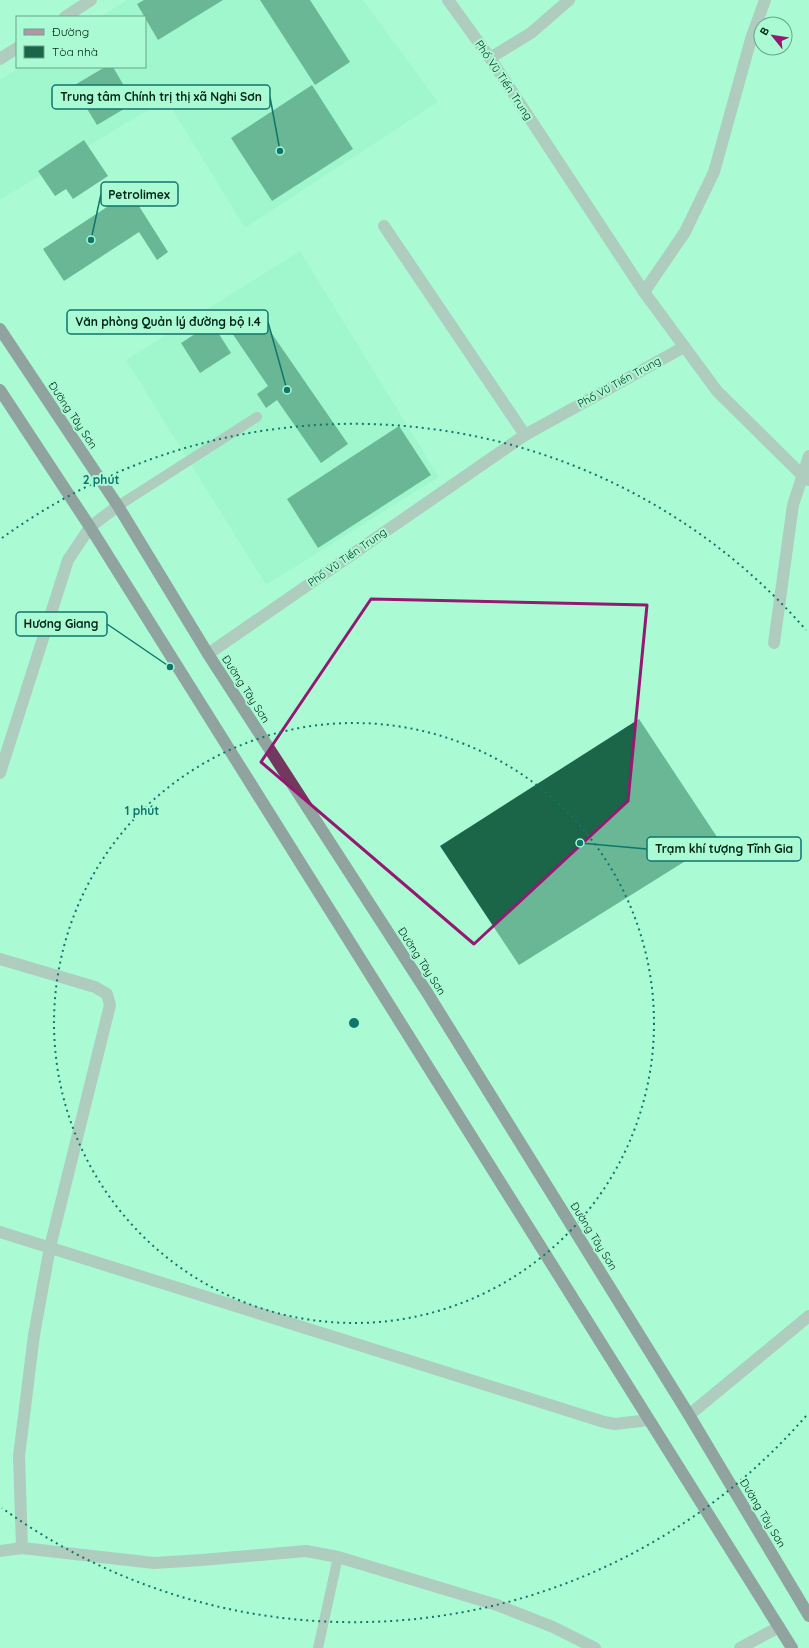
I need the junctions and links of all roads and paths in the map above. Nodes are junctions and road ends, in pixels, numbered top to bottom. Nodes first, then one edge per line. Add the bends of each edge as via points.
1 (91, 0) edge
2 (448, 0) edge
3 (569, 0) edge
4 (765, 0) edge
5 (67, 16) edge
6 (16, 49) edge
7 (490, 58) junction
8 (0, 59) edge
9 (384, 226) dead end
10 (644, 292) junction
11 (0, 329) edge
12 (684, 347) junction
13 (0, 390) edge
14 (257, 417) dead end
15 (525, 435) junction
16 (809, 456) edge
17 (806, 478) edge
18 (118, 506) junction
19 (90, 527) junction
20 (774, 643) dead end
21 (208, 654) junction
22 (0, 773) edge
23 (0, 959) edge
24 (0, 1232) edge
25 (50, 1247) junction
26 (809, 1316) edge
27 (689, 1415) junction
28 (649, 1420) junction
29 (22, 1548) junction
30 (0, 1551) edge
31 (338, 1557) junction
32 (809, 1616) edge
33 (779, 1626) junction
34 (318, 1648) edge
35 (595, 1648) edge
36 (740, 1648) edge
37 (792, 1648) edge

1 - 5 street
2 - 7 street, Phố Vũ Tiến Trung
3 - 7 street via 531,33
4 - 10 street via 751,39 714,172 685,232
6 - 8 street
7 - 10 street, Phố Vũ Tiến Trung
9 - 15 street
10 - 12 street, Phố Vũ Tiến Trung
11 - 18 highway, Đường Tây Sơn
12 - 15 street, Phố Vũ Tiến Trung
12 - 17 street via 717,391
13 - 19 highway
14 - 18 lane
15 - 21 street, Phố Vũ Tiến Trung
16 - 17 street
17 - 20 street via 793,505
18 - 19 street
18 - 21 highway, Đường Tây Sơn
19 - 22 street via 68,560
19 - 28 highway
21 - 27 highway, Đường Tây Sơn via 428,994
23 - 25 street via 95,986 107,994 110,1005
24 - 25 street
25 - 28 street via 604,1422 615,1424
25 - 29 street via 34,1335 19,1456
26 - 27 street
27 - 32 highway, Đường Tây Sơn
28 - 33 highway
29 - 30 street
29 - 31 street via 154,1563 306,1551
31 - 34 lane
31 - 35 street via 497,1605
33 - 36 street
33 - 37 highway

